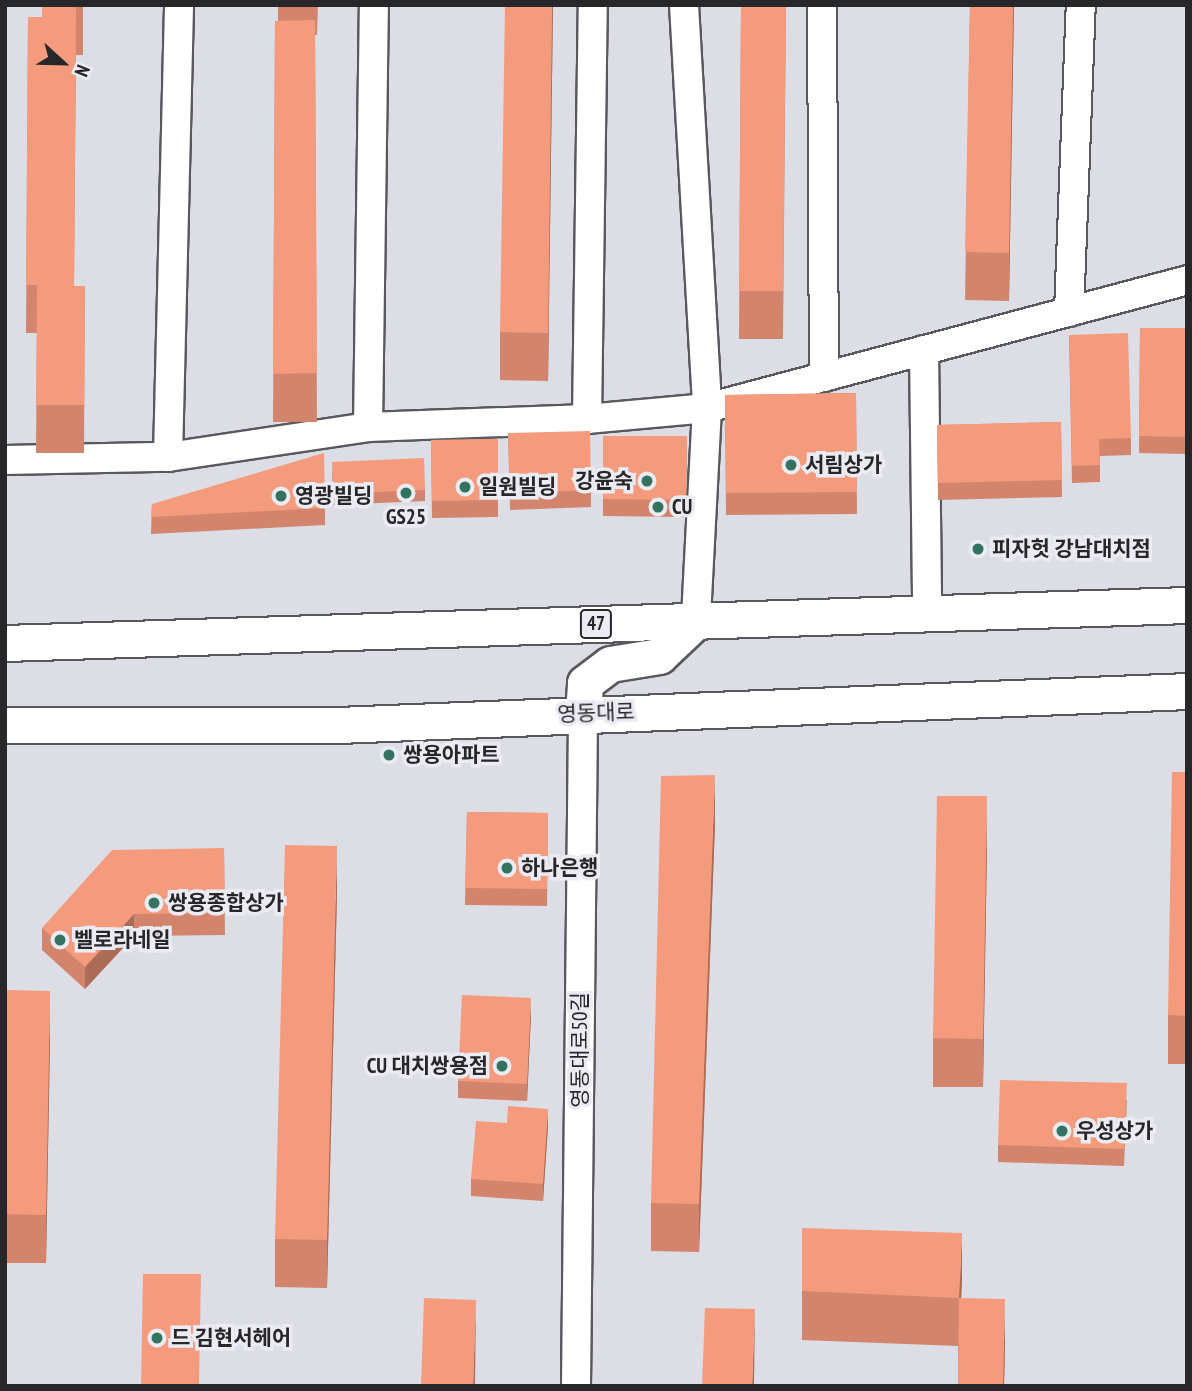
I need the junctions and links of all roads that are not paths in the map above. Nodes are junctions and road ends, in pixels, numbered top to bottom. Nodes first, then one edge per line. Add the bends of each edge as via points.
1 (179, 5) edge
2 (374, 5) edge
3 (593, 5) edge
4 (684, 5) edge
5 (822, 5) edge
6 (1081, 5) edge
7 (1187, 280) edge
8 (1069, 312) junction
9 (924, 350) junction
10 (824, 377) junction
11 (707, 408) junction
12 (587, 419) junction
13 (368, 427) junction
14 (168, 457) junction
15 (5, 460) edge
16 (1187, 606) edge
17 (927, 614) junction
18 (696, 621) junction
19 (5, 643) edge
20 (1187, 691) edge
21 (583, 713) junction
22 (5, 725) edge
23 (576, 1386) edge

1 - 14 street
2 - 13 street
3 - 12 street
4 - 11 street
5 - 10 street
6 - 8 street
7 - 8 street
8 - 9 street
9 - 10 street
9 - 17 street
10 - 11 street
11 - 12 street
11 - 18 street
12 - 13 street
13 - 14 street
14 - 15 street
16 - 17 main road, 47
17 - 18 main road, 47
18 - 19 main road, 47
18 - 21 main road via 659,656 610,664 585,682
20 - 21 main road, 영동대로
21 - 22 main road, 영동대로 via 338,725
21 - 23 street, 영동대로50길

